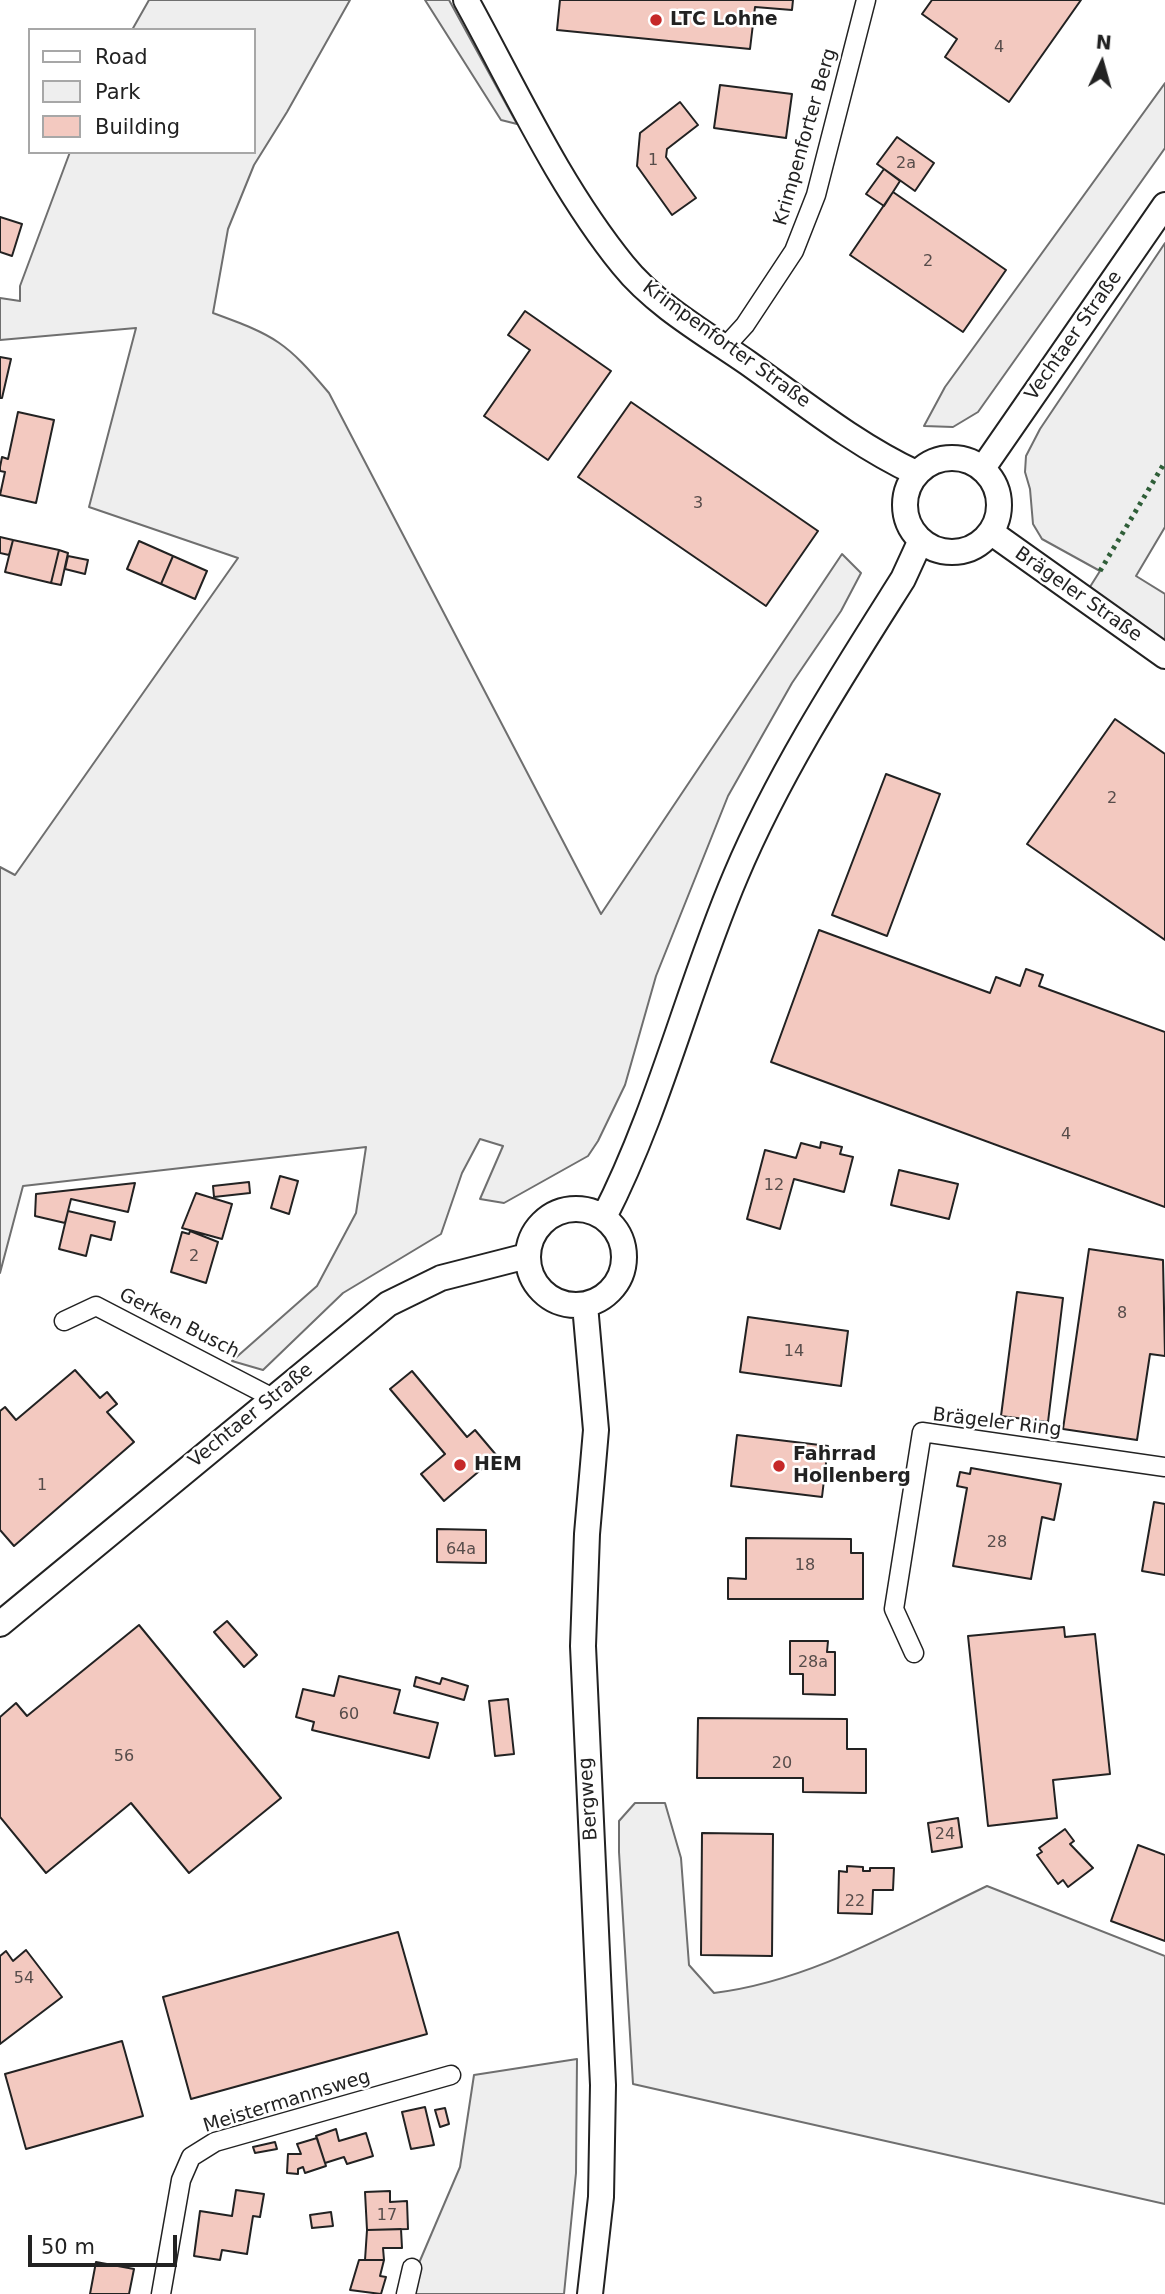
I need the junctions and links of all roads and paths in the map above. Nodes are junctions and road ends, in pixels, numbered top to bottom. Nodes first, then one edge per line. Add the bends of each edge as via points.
1 (466, 0) edge
2 (866, 0) edge
3 (1165, 205) edge
4 (725, 347) junction
5 (983, 468) junction
6 (916, 473) junction
7 (992, 533) junction
8 (920, 542) junction
9 (1165, 656) edge
10 (604, 1217) junction
11 (527, 1256) junction
12 (585, 1305) junction
13 (64, 1321) dead end
14 (273, 1398) junction
15 (1165, 1467) edge
16 (0, 1624) edge
17 (914, 1653) dead end
18 (451, 2075) dead end
19 (412, 2268) dead end
20 (161, 2294) edge
21 (406, 2294) edge
22 (590, 2294) edge

1 - 4 main road, Krimpenforter Straße via 600,235 650,293
2 - 4 street, Krimpenforter Berg via 816,195 794,251
3 - 5 main road, Vechtaer Straße
4 - 6 main road, Krimpenforter Straße via 881,457
5 - 6 main road via 949,457
5 - 7 main road via 999,497
6 - 8 main road via 908,487 905,509
7 - 8 main road via 958,552
7 - 9 main road, Brägeler Straße
8 - 10 main road via 903,579 774,797 736,874 660,1085
10 - 11 main road via 576,1208 554,1214 537,1228
10 - 12 main road via 622,1239 624,1267 610,1292
11 - 12 main road via 535,1283 545,1294 557,1302
11 - 14 main road, Vechtaer Straße via 441,1278 388,1304
12 - 22 main road, Bergweg via 596,1430 583,1646 603,2085 601,2197
13 - 14 street, Gerken Busch via 96,1306
14 - 16 main road, Vechtaer Straße
15 - 17 street, Brägeler Ring via 922,1432 894,1609
18 - 20 street, Meistermannsweg via 215,2142 191,2157 181,2180
19 - 21 street

